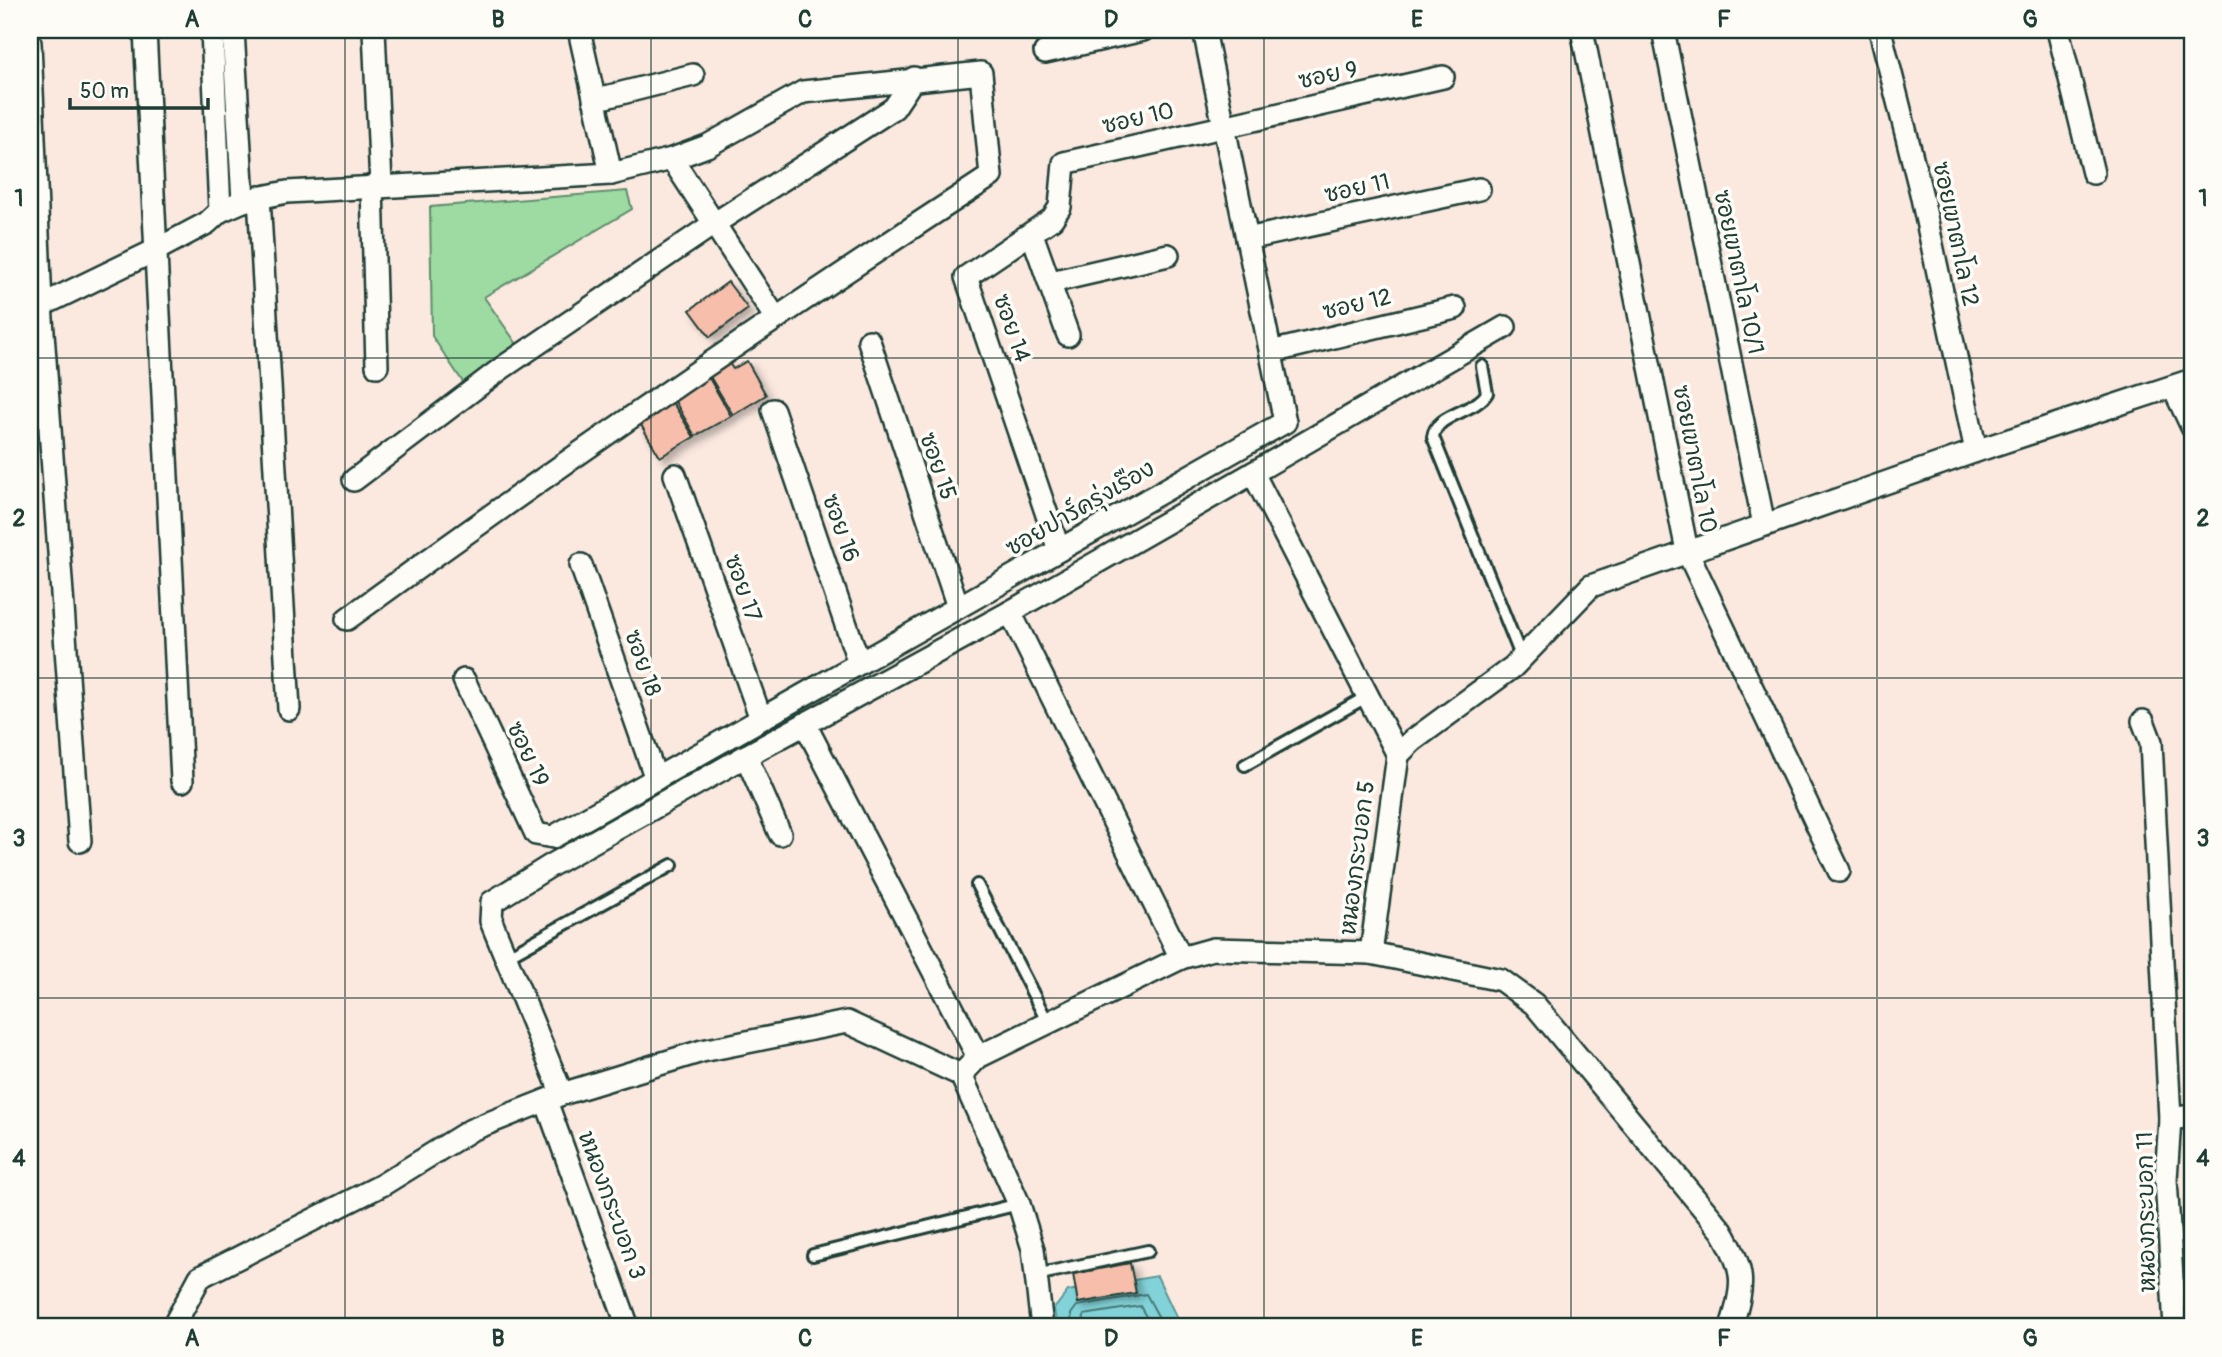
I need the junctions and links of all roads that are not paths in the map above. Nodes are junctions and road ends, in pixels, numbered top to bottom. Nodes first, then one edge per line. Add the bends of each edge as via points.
1 (145, 30) edge
2 (212, 30) edge
3 (233, 30) edge
4 (374, 30) edge
5 (579, 30) edge
6 (1143, 30) edge
7 (1204, 30) edge
8 (1582, 30) edge
9 (1663, 30) edge
10 (1880, 30) edge
11 (2058, 30) edge
12 (30, 43) edge
13 (1045, 52) dead end
14 (693, 75) dead end
15 (1443, 77) dead end
16 (914, 78) junction
17 (594, 100) junction
18 (1224, 125) junction
19 (672, 159) junction
20 (1064, 163) joint
21 (2093, 173) dead end
22 (611, 174) junction
23 (377, 186) junction
24 (1479, 189) dead end
25 (251, 199) junction
26 (220, 211) junction
27 (712, 225) junction
28 (1032, 234) junction
29 (1247, 239) junction
30 (156, 250) junction
31 (1168, 255) dead end
32 (1051, 282) junction
33 (36, 308) edge
34 (1455, 308) dead end
35 (775, 317) junction
36 (1504, 327) dead end
37 (1068, 335) dead end
38 (869, 341) dead end
39 (1271, 352) junction
40 (377, 366) dead end
41 (1482, 366) dead end
42 (2182, 383) edge
43 (773, 410) dead end
44 (2192, 427) edge
45 (1976, 451) junction
46 (1253, 473) junction
47 (675, 475) dead end
48 (354, 480) dead end
49 (1764, 525) junction
50 (1059, 550) junction
51 (1687, 551) junction
52 (581, 565) dead end
53 (958, 607) junction
54 (1010, 612) junction
55 (347, 619) dead end
56 (1521, 656) junction
57 (859, 663) junction
58 (464, 680) dead end
59 (1368, 696) junction
60 (289, 709) dead end
61 (761, 719) junction
62 (2143, 721) dead end
63 (805, 724) junction
64 (1398, 755) junction
65 (746, 756) junction
66 (1245, 765) dead end
67 (656, 779) junction
68 (182, 781) dead end
69 (780, 834) dead end
70 (553, 837) joint
71 (80, 841) dead end
72 (672, 865) dead end
73 (1839, 871) dead end
74 (977, 885) dead end
75 (1371, 953) junction
76 (506, 957) junction
77 (1181, 958) junction
78 (1047, 1021) junction
79 (978, 1057) junction
80 (961, 1075) junction
81 (554, 1097) junction
82 (2192, 1116) edge
83 (2170, 1119) junction
84 (1019, 1204) junction
85 (1148, 1251) dead end
86 (813, 1255) dead end
87 (1036, 1275) junction
88 (173, 1327) edge
89 (628, 1327) edge
90 (1042, 1327) edge
91 (1731, 1327) edge
92 (2175, 1327) edge

1 - 30 street
2 - 26 street
3 - 25 street
4 - 23 street
5 - 17 street
6 - 13 street
7 - 18 street, ซอยปาร์ครุ่งเรือง
8 - 51 street, ซอยเขาตาโล 10
9 - 49 street, ซอยเขาตาโล 10/1
10 - 45 street, ซอยเขาตาโล 12 via 1922,193
11 - 21 street
12 - 33 street
14 - 17 street
15 - 18 street, ซอย 9
16 - 19 street via 803,92 707,146
16 - 27 street via 894,108
16 - 35 street via 981,73 991,176
17 - 22 street
18 - 20 street, ซอย 10
18 - 29 street, ซอยปาร์ครุ่งเรือง
19 - 22 street
19 - 27 street
20 - 28 street, ซอย 14 via 1060,207
22 - 23 street
23 - 25 street
23 - 40 street
24 - 29 street, ซอย 11
25 - 26 street
25 - 60 street
26 - 30 street
27 - 35 street
27 - 48 street via 502,368
28 - 32 street
28 - 50 street, ซอย 14 via 967,278
29 - 39 street, ซอยปาร์ครุ่งเรือง
30 - 33 street
30 - 68 street
31 - 32 street
32 - 37 street
33 - 71 street
34 - 39 street, ซอย 12
35 - 55 street
36 - 46 street
38 - 53 street, ซอย 15
39 - 50 street, ซอยปาร์ครุ่งเรือง via 1285,422
41 - 56 lane via 1487,393 1482,402 1443,422 1434,429 1433,437
42 - 44 street
42 - 45 street, หนองกระบอก 5
43 - 57 street, ซอย 16
45 - 49 street, หนองกระบอก 5
46 - 54 street
46 - 59 street
47 - 61 street, ซอย 17
49 - 51 street, หนองกระบอก 5
50 - 53 street, ซอยปาร์ครุ่งเรือง
51 - 56 street, หนองกระบอก 5 via 1591,586
51 - 73 street, ซอยเขาตาโล 10
52 - 67 street, ซอย 18
53 - 57 street, ซอยปาร์ครุ่งเรือง
54 - 63 street
54 - 77 street
56 - 64 street, หนองกระบอก 5 via 1513,667
57 - 61 street, ซอยปาร์ครุ่งเรือง
58 - 70 street, ซอย 19 via 536,834
59 - 64 street
59 - 66 lane
61 - 67 street, ซอยปาร์ครุ่งเรือง
62 - 83 street via 2151,742
63 - 65 street
63 - 79 street
64 - 75 street, หนองกระบอก 5
65 - 69 street
65 - 76 street, หนองกระบอก 3 via 492,902 491,920
67 - 70 street, ซอยปาร์ครุ่งเรือง
72 - 76 lane
74 - 78 lane
75 - 77 street, หนองกระบอก 5 via 1213,949
75 - 91 street via 1501,980 1534,1004 1722,1231 1738,1258 1742,1277 1742,1294
76 - 81 street, หนองกระบอก 3
77 - 78 street, หนองกระบอก 5
78 - 79 street, หนองกระบอก 5
79 - 80 street, หนองกระบอก 5
80 - 81 street via 847,1022 702,1051
80 - 84 street
81 - 88 street via 471,1130 382,1185 200,1277
81 - 89 street, หนองกระบอก 3
82 - 83 street, หนองกระบอก 11
83 - 92 street, หนองกระบอก 11 via 2166,1179
84 - 86 lane
84 - 87 street
85 - 87 lane
87 - 90 street

